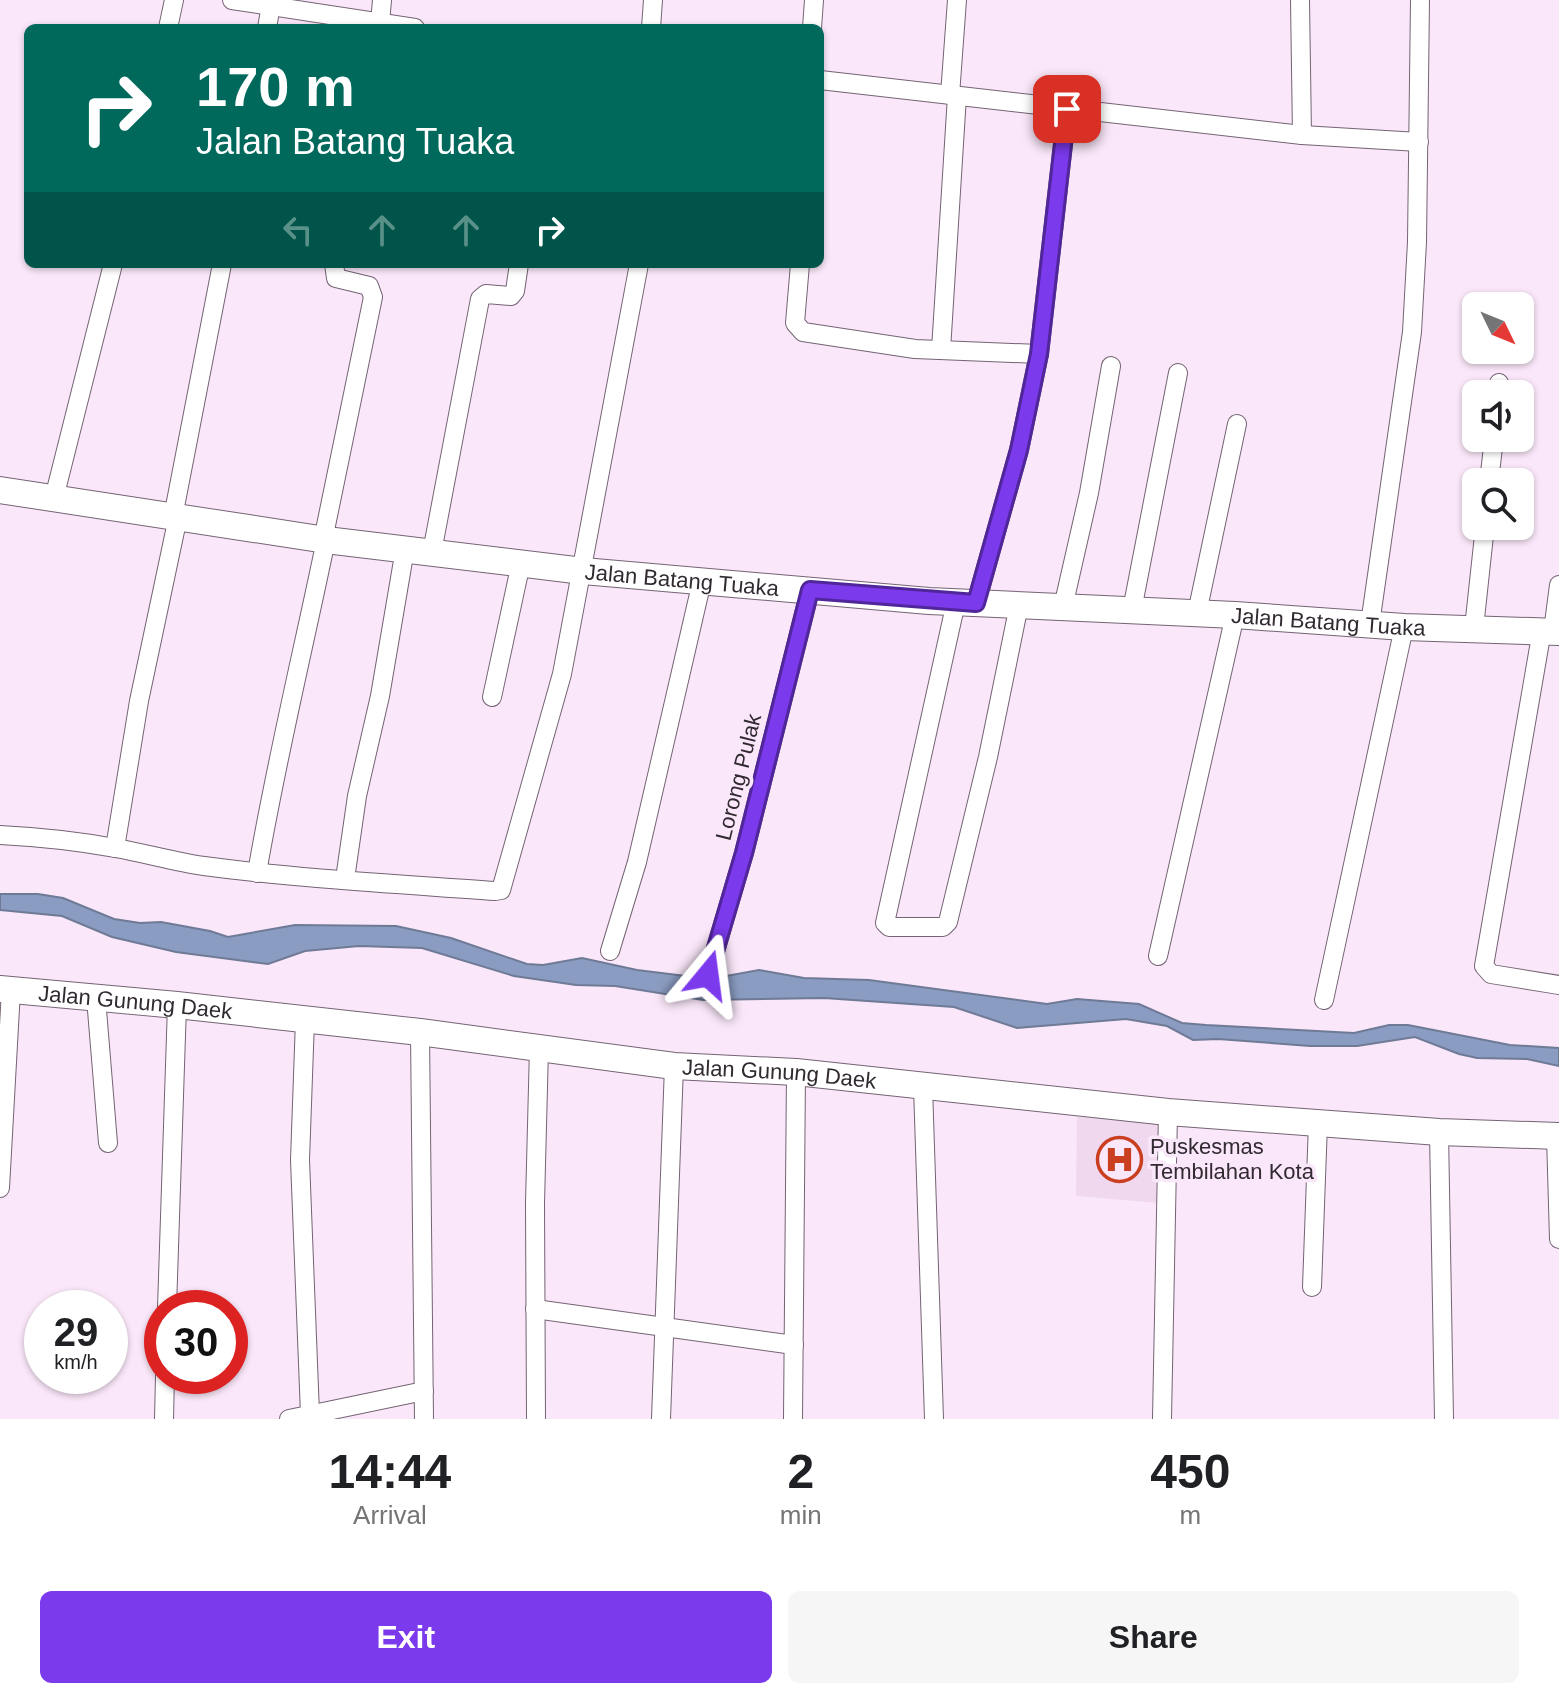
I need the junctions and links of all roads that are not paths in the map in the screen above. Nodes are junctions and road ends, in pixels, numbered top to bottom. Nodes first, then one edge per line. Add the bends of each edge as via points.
1 (174, 0) edge
2 (239, 0) edge
3 (382, 0) edge
4 (653, 0) edge
5 (814, 0) edge
6 (957, 0) edge
7 (1300, 0) edge
8 (1420, 0) edge
9 (271, 5) junction
10 (169, 24) edge
11 (268, 24) edge
12 (378, 24) edge
13 (651, 24) edge
14 (812, 24) edge
15 (824, 80) edge
16 (954, 96) junction
17 (1067, 109) junction
18 (1302, 135) junction
19 (1419, 142) junction
20 (112, 268) edge
21 (221, 268) edge
22 (333, 268) edge
23 (518, 268) edge
24 (638, 268) edge
25 (800, 268) edge
26 (941, 350) junction
27 (1039, 354) junction
28 (1111, 366) dead end
29 (1178, 373) dead end
30 (1237, 424) dead end
31 (0, 490) edge
32 (54, 498) junction
33 (176, 517) junction
34 (325, 540) junction
35 (1483, 540) edge
36 (405, 549) junction
37 (432, 552) junction
38 (521, 563) junction
39 (583, 571) junction
40 (702, 581) junction
41 (1559, 585) edge
42 (810, 590) junction
43 (966, 603) junction
44 (1019, 605) junction
45 (1063, 607) junction
46 (1132, 610) junction
47 (1197, 613) junction
48 (1235, 615) junction
49 (1370, 624) junction
50 (1404, 627) junction
51 (1474, 628) junction
52 (1551, 631) edge
53 (492, 697) dead end
54 (0, 835) edge
55 (115, 848) junction
56 (257, 873) junction
57 (345, 879) junction
58 (610, 951) dead end
59 (1158, 956) dead end
60 (708, 975) dead end
61 (1559, 985) edge
62 (6, 990) edge
63 (96, 998) junction
64 (1324, 1000) dead end
65 (177, 1005) junction
66 (305, 1020) junction
67 (420, 1032) junction
68 (539, 1048) junction
69 (674, 1066) junction
70 (796, 1072) junction
71 (923, 1087) junction
72 (1168, 1112) junction
73 (1318, 1123) junction
74 (1439, 1132) junction
75 (1557, 1136) edge
76 (108, 1143) dead end
77 (0, 1188) edge
78 (1559, 1239) edge
79 (1312, 1287) dead end
80 (168, 1290) edge
81 (535, 1309) junction
82 (664, 1326) junction
83 (794, 1345) junction
84 (424, 1391) junction
85 (165, 1394) edge
86 (310, 1414) junction
87 (164, 1419) edge
88 (289, 1419) edge
89 (424, 1419) edge
90 (536, 1419) edge
91 (661, 1419) edge
92 (793, 1419) edge
93 (934, 1419) edge
94 (1162, 1419) edge
95 (1444, 1419) edge

1 - 10 street
2 - 9 street
3 - 12 street
4 - 13 street
5 - 14 street
6 - 16 street
7 - 18 street
8 - 19 street
9 - 11 street
9 - 12 street
15 - 16 street
16 - 17 street
16 - 26 street
17 - 18 street
17 - 27 street
18 - 19 street
19 - 49 street via 1412,332
20 - 32 street
21 - 33 street
22 - 34 street via 336,278 369,286 373,297
23 - 37 street via 511,296 486,294 480,299
24 - 39 street
25 - 26 street via 795,323 799,330
26 - 27 street
27 - 43 street via 1019,450
28 - 45 street
29 - 46 street
30 - 47 street
31 - 32 street, Jalan Batang Tuaka
32 - 33 street, Jalan Batang Tuaka
33 - 34 street, Jalan Batang Tuaka
33 - 55 street
34 - 36 street, Jalan Batang Tuaka
34 - 56 street
35 - 51 street
36 - 37 street, Jalan Batang Tuaka
36 - 57 street
37 - 38 street, Jalan Batang Tuaka
38 - 39 street, Jalan Batang Tuaka
38 - 53 street
39 - 40 street, Jalan Batang Tuaka
39 - 57 street via 562,674 501,890
40 - 42 street, Jalan Batang Tuaka
40 - 58 street via 637,862
41 - 52 street
42 - 43 street, Jalan Batang Tuaka
42 - 60 street, Lorong Pulak
43 - 44 street, Jalan Batang Tuaka
43 - 44 street via 885,923 889,927 943,927 948,922
44 - 45 street, Jalan Batang Tuaka
45 - 46 street, Jalan Batang Tuaka
46 - 47 street, Jalan Batang Tuaka
47 - 48 street, Jalan Batang Tuaka
48 - 49 street, Jalan Batang Tuaka
48 - 59 street
49 - 50 street, Jalan Batang Tuaka
50 - 51 street, Jalan Batang Tuaka
50 - 64 street
51 - 52 street, Jalan Batang Tuaka
52 - 61 street via 1484,966 1491,974
54 - 55 street
55 - 56 street
56 - 57 street
62 - 63 street, Jalan Gunung Daek
62 - 77 street
63 - 65 street, Jalan Gunung Daek
63 - 76 street
65 - 66 street, Jalan Gunung Daek
65 - 80 street
66 - 67 street, Jalan Gunung Daek
66 - 86 street via 300,1160
67 - 68 street, Jalan Gunung Daek
67 - 84 street
68 - 69 street, Jalan Gunung Daek
68 - 81 street
69 - 70 street, Jalan Gunung Daek
69 - 82 street
70 - 71 street, Jalan Gunung Daek
70 - 83 street
71 - 72 street, Jalan Gunung Daek
71 - 93 street
72 - 73 street, Jalan Gunung Daek
72 - 94 street
73 - 74 street, Jalan Gunung Daek
73 - 79 street
74 - 75 street, Jalan Gunung Daek
74 - 95 street
75 - 78 street
81 - 82 street
81 - 90 street
82 - 83 street
82 - 91 street
83 - 92 street
84 - 86 street
84 - 89 street
85 - 87 street
86 - 88 street

